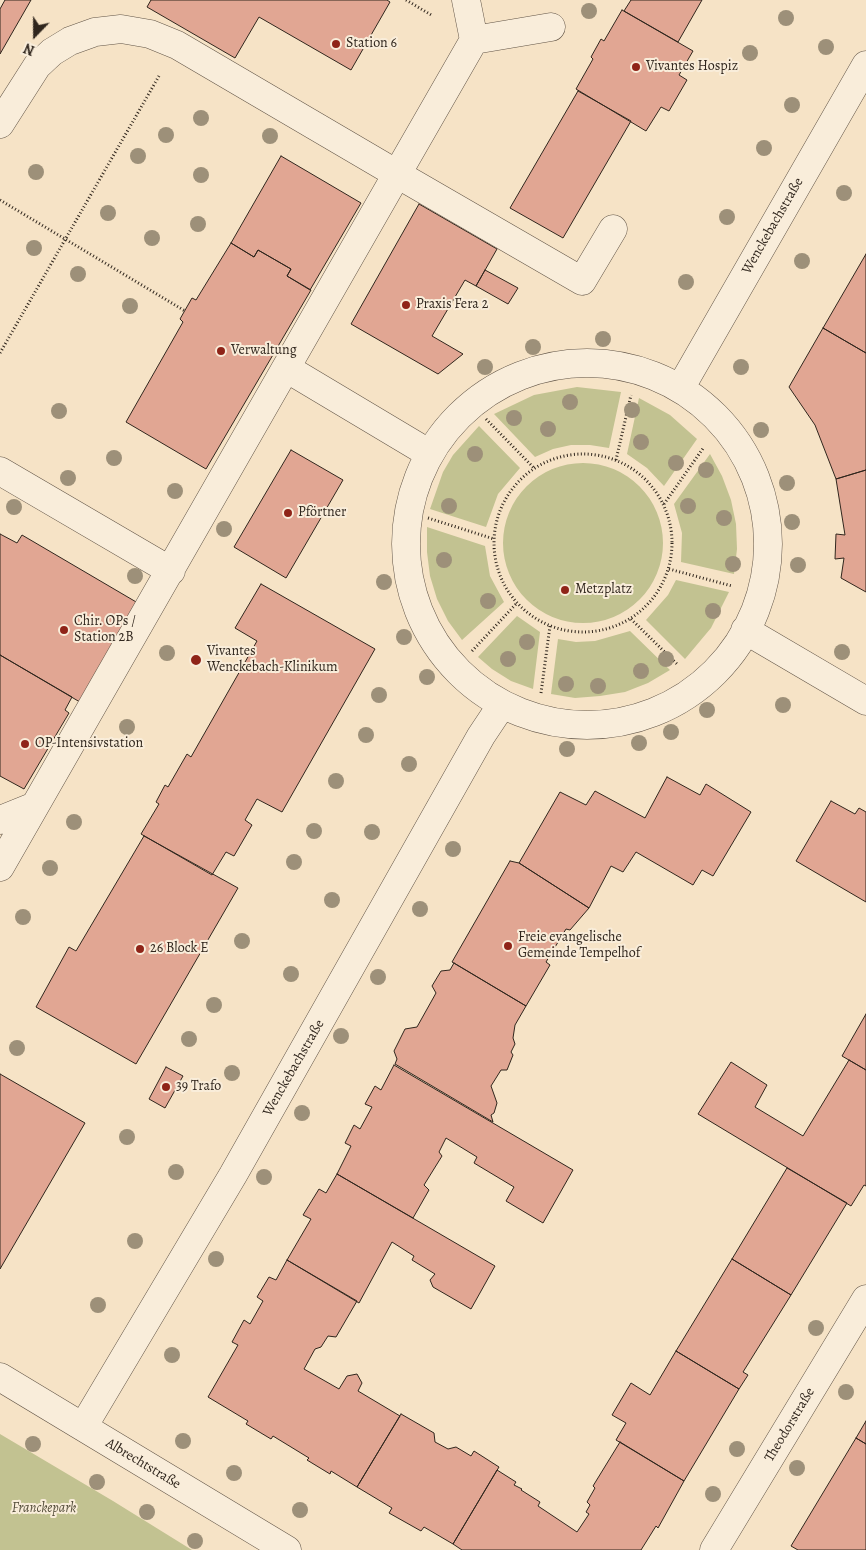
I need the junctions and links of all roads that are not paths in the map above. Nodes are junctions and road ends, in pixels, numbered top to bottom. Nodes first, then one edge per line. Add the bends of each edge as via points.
1 (466, 0) edge
2 (551, 27) dead end
3 (474, 40) junction
4 (866, 65) edge
5 (0, 124) edge
6 (397, 174) junction
7 (613, 229) dead end
8 (286, 368) junction
9 (681, 387) junction
10 (430, 454) junction
11 (0, 471) edge
12 (171, 571) junction
13 (744, 630) junction
14 (866, 702) edge
15 (501, 706) junction
16 (35, 806) junction
17 (0, 820) edge
18 (0, 867) edge
19 (866, 1300) edge
20 (0, 1377) edge
21 (83, 1428) junction
22 (287, 1550) edge
23 (714, 1550) edge

1 - 3 street
2 - 3 street
3 - 6 street
4 - 9 street, Wenckebachstraße
5 - 6 street via 37,66 52,52 95,32 121,30 150,34 177,45
6 - 7 street via 582,281
6 - 8 street
8 - 10 street
8 - 12 street
9 - 10 street via 659,375 609,364 550,367 496,388 472,404 446,431
9 - 13 street via 703,402 722,422 743,451 757,483 766,519 767,554 760,593
10 - 15 street via 414,490 405,536 410,575 419,607 456,670
11 - 12 street
12 - 16 street
13 - 14 street
13 - 15 street via 716,669 698,685 670,704 638,717 605,724 572,725 537,719
15 - 21 street, Wenckebachstraße via 233,1175
16 - 17 street
16 - 18 street
19 - 23 street, Theodorstraße
20 - 21 street, Albrechtstraße
21 - 22 street, Albrechtstraße

